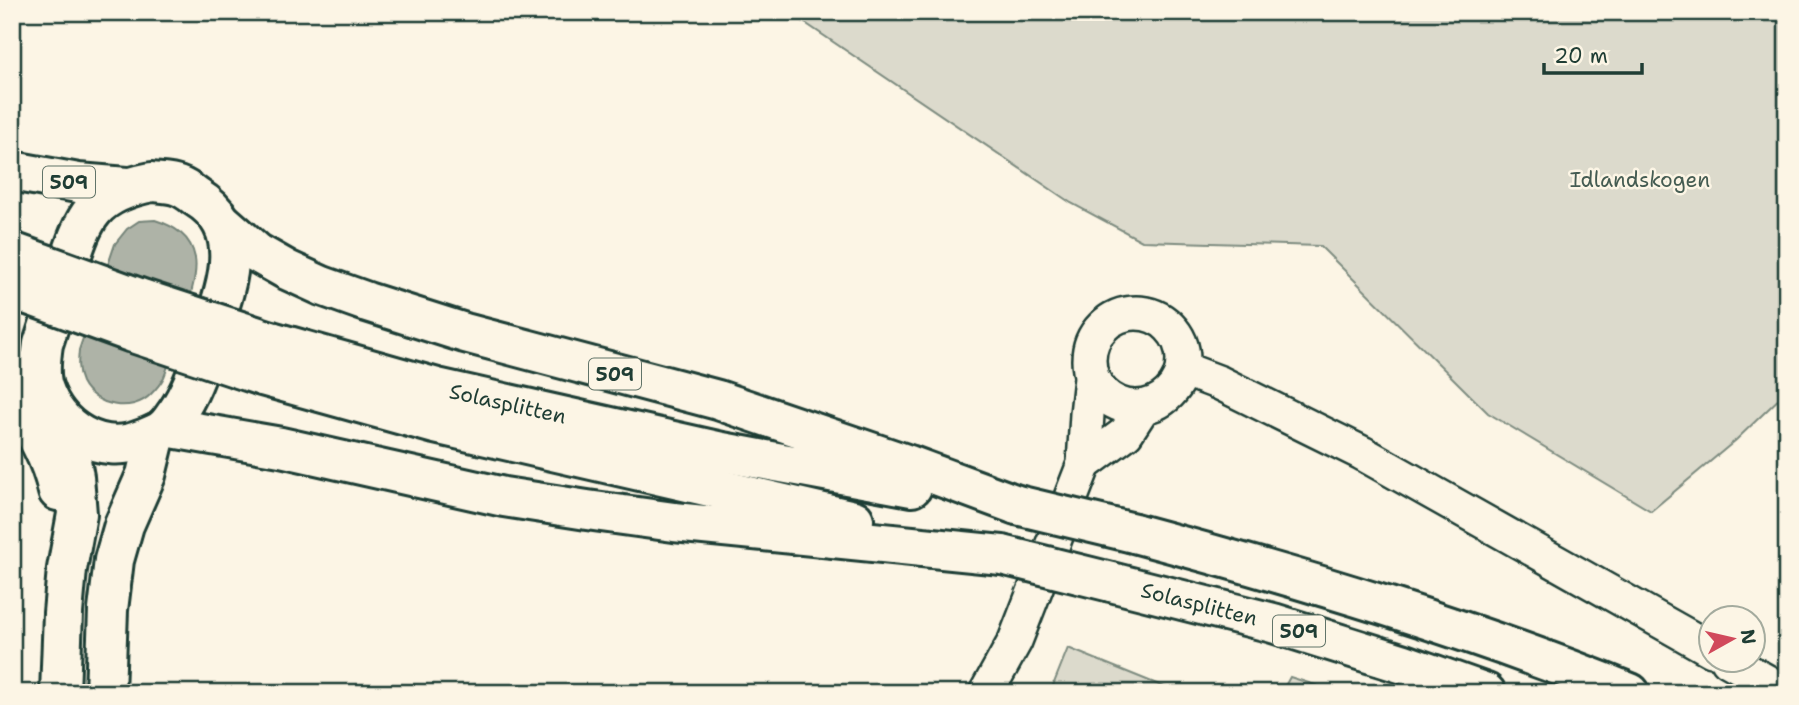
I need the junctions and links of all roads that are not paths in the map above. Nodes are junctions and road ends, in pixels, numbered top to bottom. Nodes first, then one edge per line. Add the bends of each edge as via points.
1 (12, 171) edge
2 (127, 187) junction
3 (224, 224) junction
4 (12, 252) edge
5 (12, 289) edge
6 (266, 358) junction
7 (12, 368) edge
8 (1183, 369) junction
9 (1091, 378) junction
10 (1143, 407) junction
11 (41, 408) edge
12 (161, 431) junction
13 (1084, 464) junction
14 (1017, 505) junction
15 (1002, 555) junction
16 (67, 569) junction
17 (1698, 642) edge
18 (1753, 674) edge
19 (60, 693) edge
20 (105, 693) edge
21 (986, 693) edge
22 (1486, 693) edge
23 (1630, 693) edge
24 (1787, 693) edge

1 - 2 main road, 509
2 - 3 main road via 152,182 179,186 206,203
2 - 11 main road via 106,198 80,229 43,344
3 - 12 main road via 230,247 226,284 193,385
3 - 14 main road, 509 via 257,253 321,286 465,333 718,400
4 - 6 main road, Solasplitten / 509, bridge via 142,299
5 - 6 main road, Solasplitten / 509, bridge via 133,333
6 - 14 main road, Solasplitten / 509 via 437,388 722,452
6 - 15 main road, Solasplitten / 509 via 435,424
7 - 11 main road
8 - 9 street via 1178,338 1169,326 1144,313 1130,313 1099,329 1088,361
8 - 10 street via 1169,394
8 - 17 street via 1362,453
9 - 10 street via 1107,398 1130,408
9 - 13 street
10 - 13 street via 1126,433
11 - 12 main road via 88,439 114,446
11 - 16 main road via 74,477 77,514
11 - 16 main road via 25,415 57,488
12 - 15 main road, 509 via 281,446 504,497 587,510
12 - 20 main road via 114,560
13 - 21 street via 1015,641
14 - 23 main road, 509, bridge via 1292,576
15 - 22 main road, Solasplitten / 509, bridge via 1273,623
16 - 19 main road
18 - 24 street

